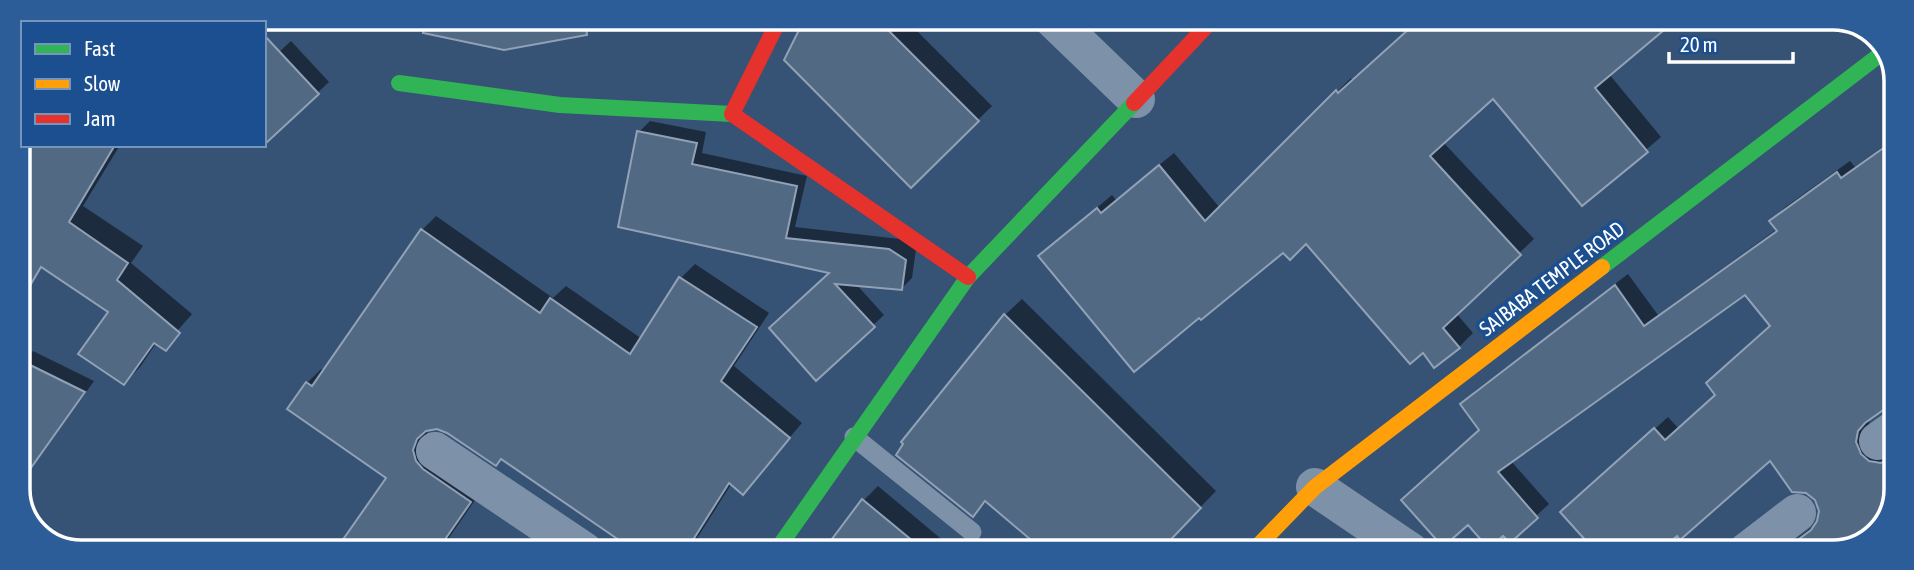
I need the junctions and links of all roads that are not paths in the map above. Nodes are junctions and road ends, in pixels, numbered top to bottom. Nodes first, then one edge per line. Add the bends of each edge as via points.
1 (774, 30) edge
2 (1064, 30) edge
3 (1202, 30) edge
4 (1878, 56) edge
5 (399, 82) dead end
6 (1136, 99) junction
7 (732, 114) junction
8 (968, 276) junction
9 (854, 437) junction
10 (435, 451) dead end
11 (1315, 487) junction
12 (1797, 513) dead end
13 (972, 532) dead end
14 (568, 540) edge
15 (783, 540) edge
16 (1264, 540) edge
17 (1393, 540) edge
18 (1762, 540) edge

1 - 7 street
2 - 6 street
3 - 6 street
4 - 11 street, SAIBABA TEMPLE ROAD
5 - 7 street via 560,105
6 - 8 street
7 - 8 street
8 - 9 street
9 - 13 lane
9 - 15 street
10 - 14 street
11 - 16 street, SAIBABA TEMPLE ROAD
11 - 17 street
12 - 18 street

